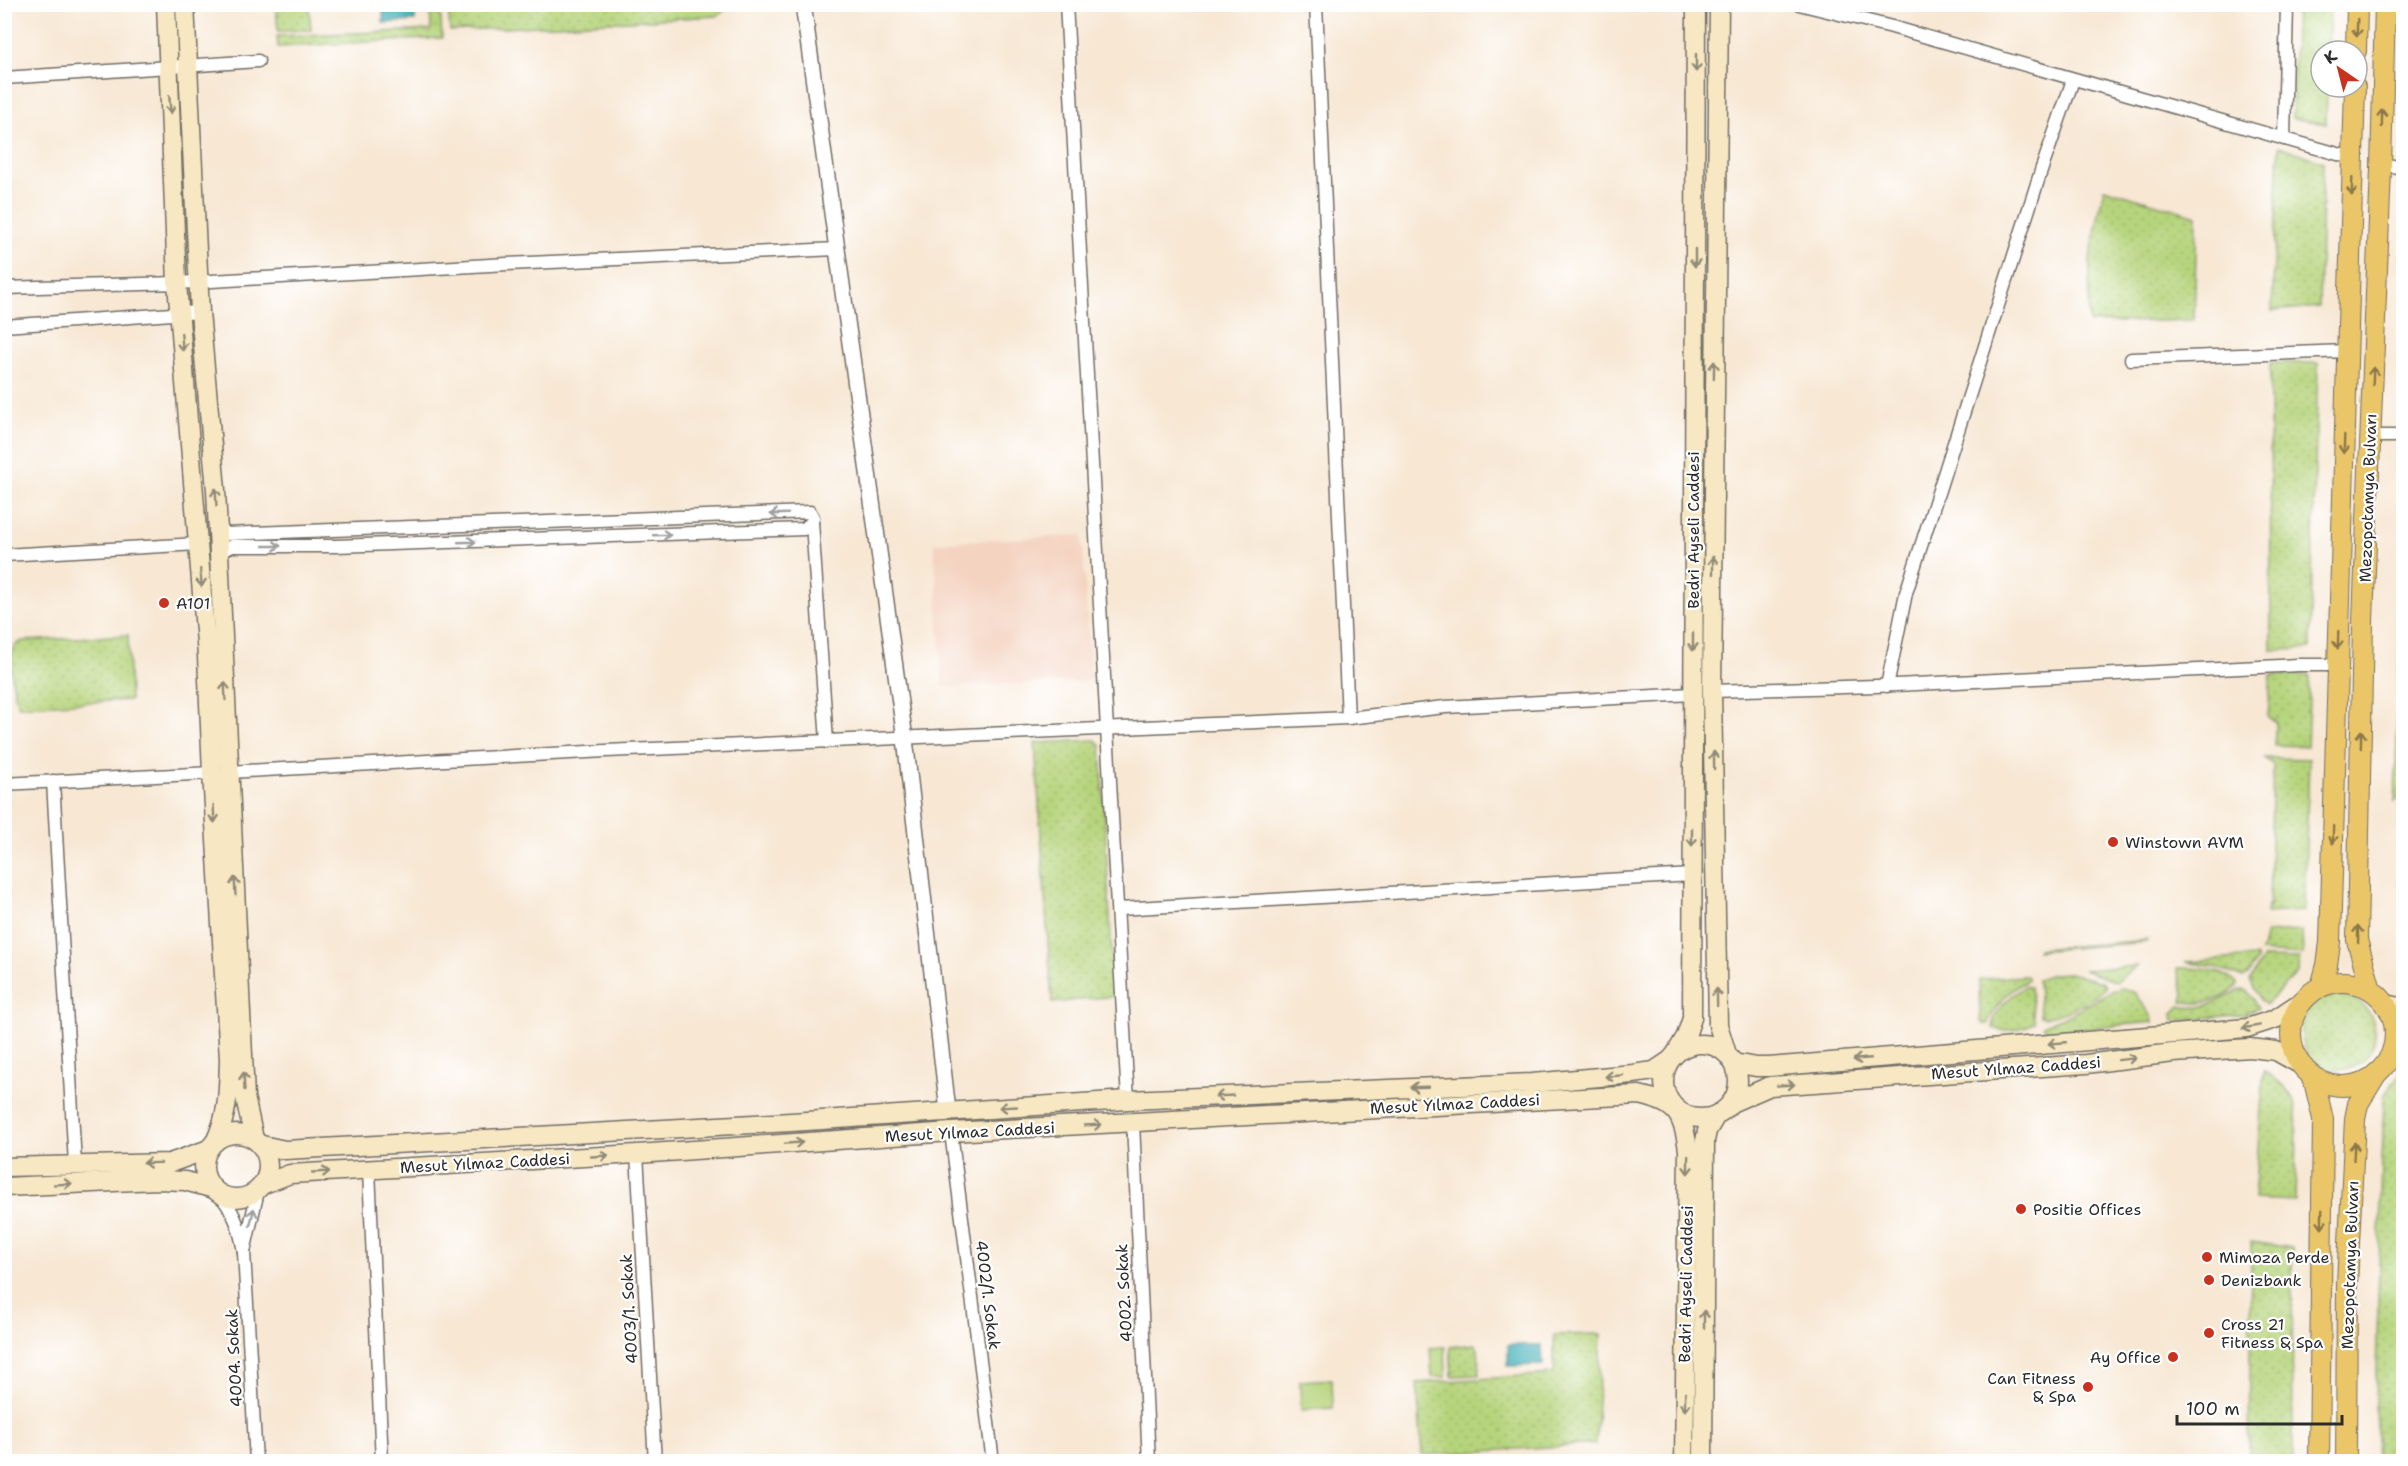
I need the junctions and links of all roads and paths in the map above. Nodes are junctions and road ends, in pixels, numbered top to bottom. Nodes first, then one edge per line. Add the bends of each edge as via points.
1 (166, 4) edge
2 (185, 4) edge
3 (803, 4) edge
4 (1066, 4) edge
5 (1316, 4) edge
6 (1696, 4) edge
7 (1719, 4) edge
8 (1799, 4) edge
9 (2287, 4) edge
10 (2357, 4) edge
11 (2385, 4) edge
12 (2356, 39) edge
13 (258, 61) dead end
14 (187, 64) junction
15 (167, 67) junction
16 (4, 78) edge
17 (2073, 80) junction
18 (2354, 99) edge
19 (2283, 139) junction
20 (2352, 158) junction
21 (2381, 164) junction
22 (2403, 168) edge
23 (837, 249) junction
24 (199, 281) junction
25 (177, 283) junction
26 (4, 288) edge
27 (200, 312) junction
28 (180, 313) junction
29 (4, 326) edge
30 (2346, 351) junction
31 (2132, 359) dead end
32 (2371, 436) junction
33 (2403, 436) edge
34 (812, 522) junction
35 (217, 524) junction
36 (198, 544) junction
37 (4, 555) edge
38 (219, 557) junction
39 (2337, 665) junction
40 (1887, 686) junction
41 (1712, 691) junction
42 (1692, 694) junction
43 (1348, 718) junction
44 (1109, 727) junction
45 (905, 739) junction
46 (827, 742) junction
47 (220, 773) junction
48 (53, 781) junction
49 (4, 784) edge
50 (1692, 875) junction
51 (1119, 909) junction
52 (2321, 987) junction
53 (2371, 990) junction
54 (2302, 1001) junction
55 (2395, 1006) edge
56 (2403, 1046) edge
57 (1673, 1057) junction
58 (1730, 1058) junction
59 (2383, 1067) junction
60 (2307, 1071) junction
61 (1128, 1100) junction
62 (1675, 1109) junction
63 (1724, 1109) junction
64 (948, 1111) junction
65 (1133, 1123) junction
66 (951, 1132) junction
67 (258, 1142) junction
68 (212, 1145) junction
69 (637, 1154) junction
70 (75, 1164) junction
71 (4, 1167) edge
72 (369, 1170) junction
73 (4, 1187) edge
74 (261, 1187) junction
75 (215, 1191) junction
76 (244, 1252) junction
77 (256, 1461) edge
78 (382, 1461) edge
79 (655, 1461) edge
80 (993, 1461) edge
81 (1149, 1461) edge
82 (1684, 1461) edge
83 (1703, 1461) edge
84 (2319, 1461) edge
85 (2346, 1461) edge

1 - 15 main road
2 - 14 main road
3 - 23 street
4 - 44 street
5 - 43 street
6 -> 42 main road, Bedri Ayseli Caddesi
41 -> 7 main road, Bedri Ayseli Caddesi
8 - 17 street
9 - 19 street
10 -> 12 main road
21 -> 11 main road, Mezopotamya Bulvarı
13 - 14 street
14 - 15 street
14 - 24 main road
15 - 16 street
15 -> 25 main road
17 - 19 street
17 - 40 street via 1906,592
18 - 20 main road, Mezopotamya Bulvarı
19 - 20 street
20 -> 30 main road, Mezopotamya Bulvarı
21 - 22 street
32 -> 21 main road, Mezopotamya Bulvarı
23 - 24 street
23 - 45 street
24 - 25 street
24 - 27 main road
25 - 26 street
25 - 28 main road
27 - 28 street
35 -> 27 main road
28 - 29 street
28 -> 36 main road
30 - 31 street
30 -> 39 main road, Mezopotamya Bulvarı
32 - 33 street
53 -> 32 main road, Mezopotamya Bulvarı via 2357,940
34 -> 35 street via 810,512 226,534
38 -> 34 street via 231,546 347,546 804,530
34 - 46 street
35 - 38 main road
36 - 37 street
36 -> 47 main road
47 -> 38 main road
39 - 40 street
39 -> 52 main road, Mezopotamya Bulvarı via 2330,942
40 - 41 street
58 -> 41 main road, Bedri Ayseli Caddesi via 1718,1025
42 - 43 street via 1445,707
42 -> 50 main road, Bedri Ayseli Caddesi
43 - 44 street
44 - 45 street
44 - 51 street
45 - 46 street
45 - 64 street
46 - 47 street
47 - 48 street
67 -> 47 main road via 245,1097
47 -> 68 main road via 229,1059 225,1122
48 - 49 street
48 - 70 street
50 - 51 street
50 - 57 main road, Bedri Ayseli Caddesi via 1692,1018
51 - 61 street
52 - 53 main road via 2346,981
52 - 54 main road
53 - 55 main road
54 -> 58 main road, Mesut Yılmaz Caddesi via 2275,1019 2247,1028 1769,1067
54 - 60 main road via 2290,1033 2293,1050
55 - 59 main road via 2394,1046
56 - 59 main road
57 - 58 main road via 1686,1047 1707,1044
57 -> 61 main road, Mesut Yılmaz Caddesi via 1654,1071 1532,1083
57 - 62 main road via 1664,1082
58 - 63 main road via 1738,1084
59 - 60 main road via 2363,1083 2346,1086 2329,1084
85 -> 59 main road, Mezopotamya Bulvarı via 2355,1119 2358,1104
63 -> 60 main road, Mesut Yılmaz Caddesi via 1770,1086 2086,1064 2173,1053 2250,1048 2276,1051
60 -> 84 main road, Mezopotamya Bulvarı via 2323,1119
61 -> 64 main road, Mesut Yılmaz Caddesi
62 - 63 main road via 1699,1118
62 - 65 main road, Mesut Yılmaz Caddesi via 1655,1098 1639,1095
62 -> 82 main road, Bedri Ayseli Caddesi via 1685,1127 1688,1150
83 -> 63 main road, Bedri Ayseli Caddesi via 1705,1141 1707,1131
64 - 67 main road, Mesut Yılmaz Caddesi via 285,1150
66 -> 65 main road, Mesut Yılmaz Caddesi
65 - 81 street, 4002. Sokak
69 -> 66 main road, Mesut Yılmaz Caddesi
66 - 80 street, 4002/1. Sokak
67 - 68 main road via 234,1134
67 - 74 main road via 269,1164
68 -> 70 main road via 170,1162
68 - 75 main road via 204,1169
72 -> 69 main road, Mesut Yılmaz Caddesi
69 - 79 street, 4003/1. Sokak
70 - 71 main road
74 -> 72 main road, Mesut Yılmaz Caddesi via 290,1174
72 - 78 street
73 -> 75 main road via 158,1180 185,1181
74 - 75 main road via 249,1197 239,1199
76 -> 74 street
75 - 76 street via 231,1208
76 - 77 street, 4004. Sokak

